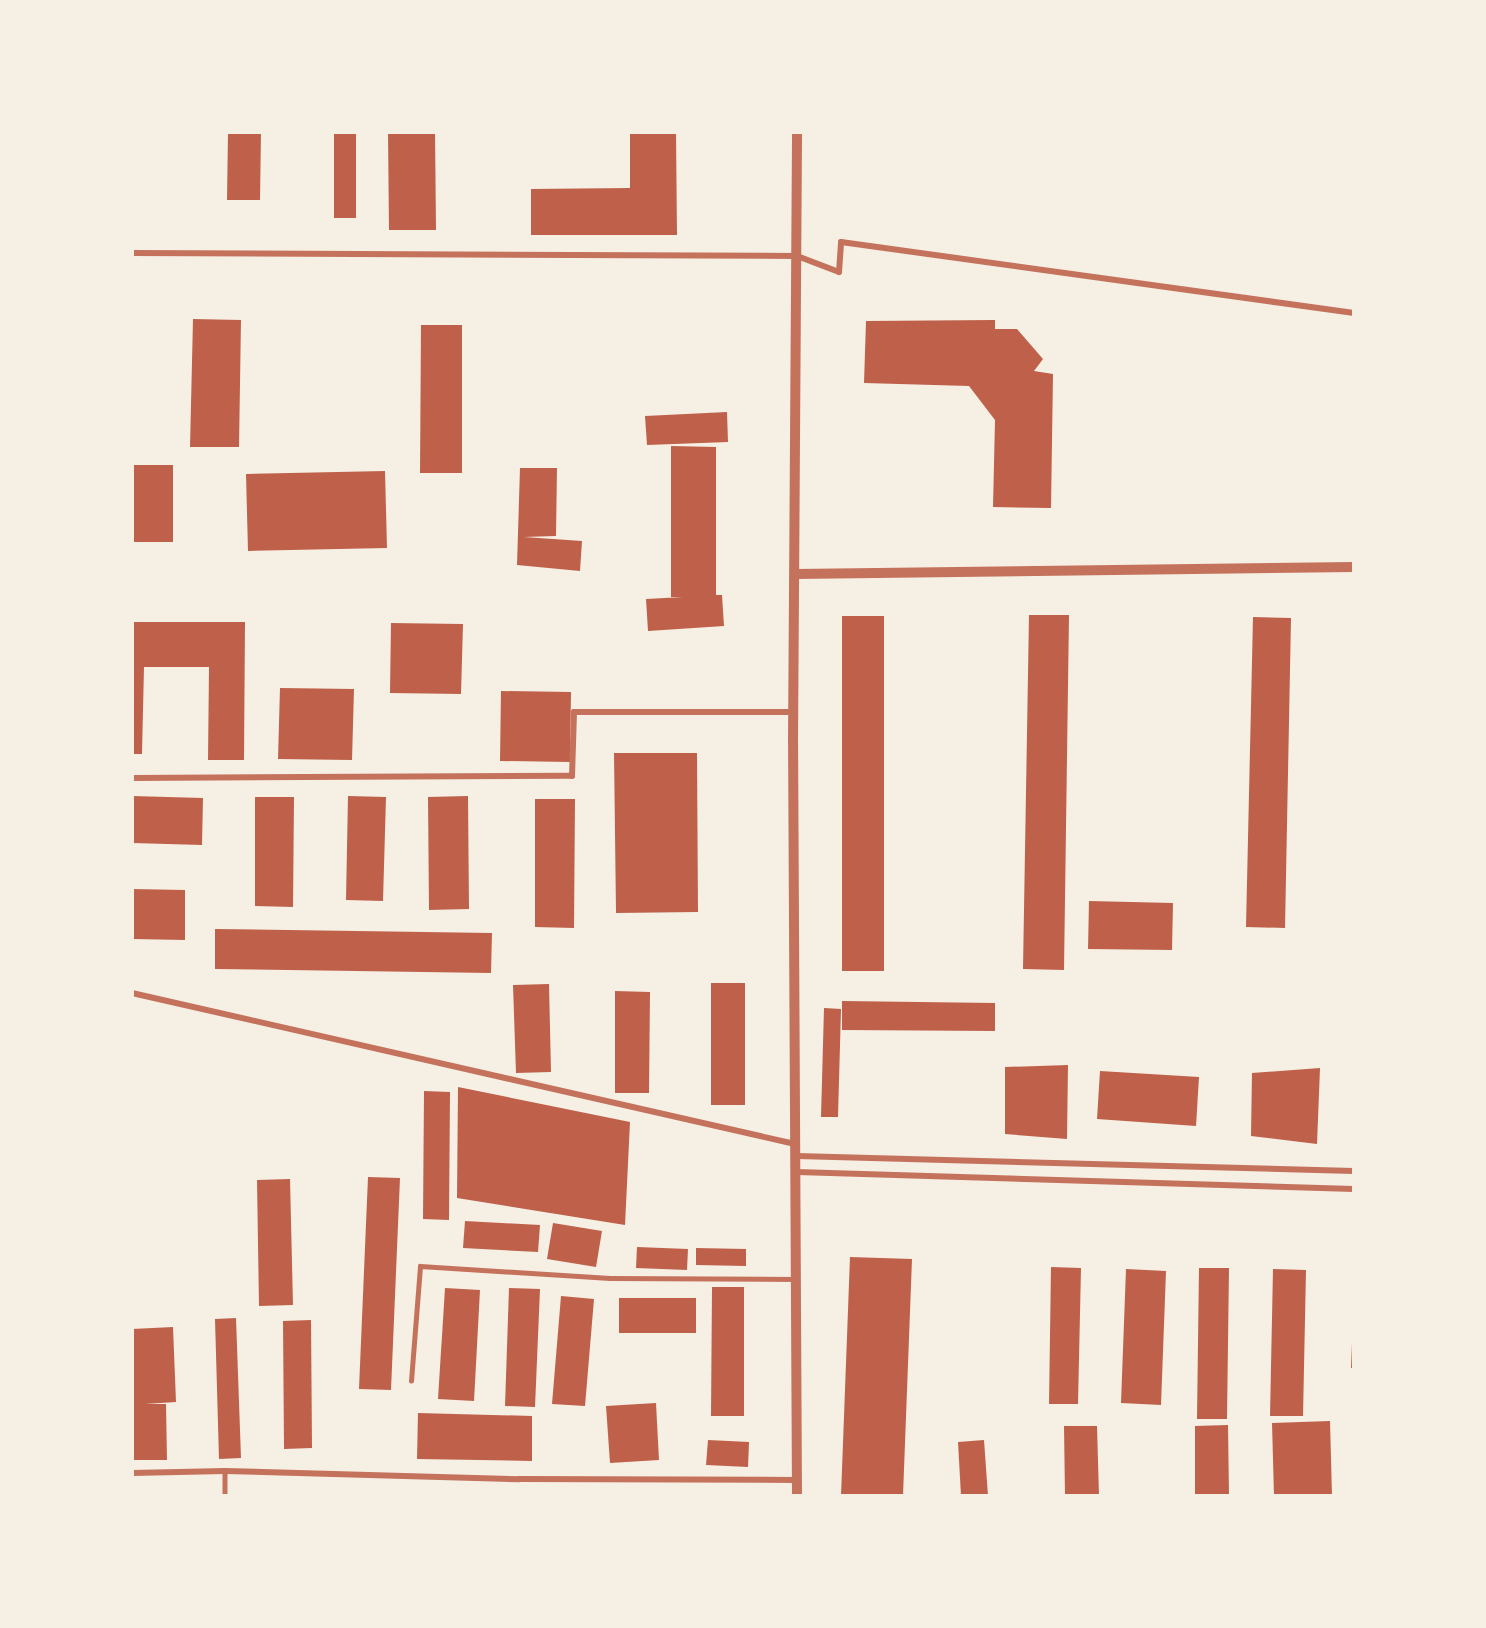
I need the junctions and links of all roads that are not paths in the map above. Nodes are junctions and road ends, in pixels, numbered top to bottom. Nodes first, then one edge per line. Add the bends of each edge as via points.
1 (797, 132) edge
2 (132, 253) edge
3 (797, 256) junction
4 (1354, 313) edge
5 (1354, 567) edge
6 (795, 574) junction
7 (793, 712) junction
8 (132, 778) edge
9 (132, 993) edge
10 (797, 1150) junction
11 (1354, 1171) edge
12 (797, 1172) junction
13 (1354, 1189) edge
14 (797, 1279) junction
15 (411, 1381) dead end
16 (225, 1471) junction
17 (132, 1473) edge
18 (797, 1480) junction
19 (225, 1496) edge
20 (797, 1496) edge

1 - 3 street
2 - 3 street
3 - 4 street via 839,272 840,242
3 - 6 street
5 - 6 street
6 - 7 street
7 - 8 street via 574,712 572,776
7 - 10 street
9 - 10 street
10 - 11 street
10 - 12 street
12 - 13 street
12 - 14 street
14 - 15 lane via 610,1278 420,1266
14 - 18 street
16 - 17 street
16 - 18 street via 519,1479
16 - 19 lane
18 - 20 street

